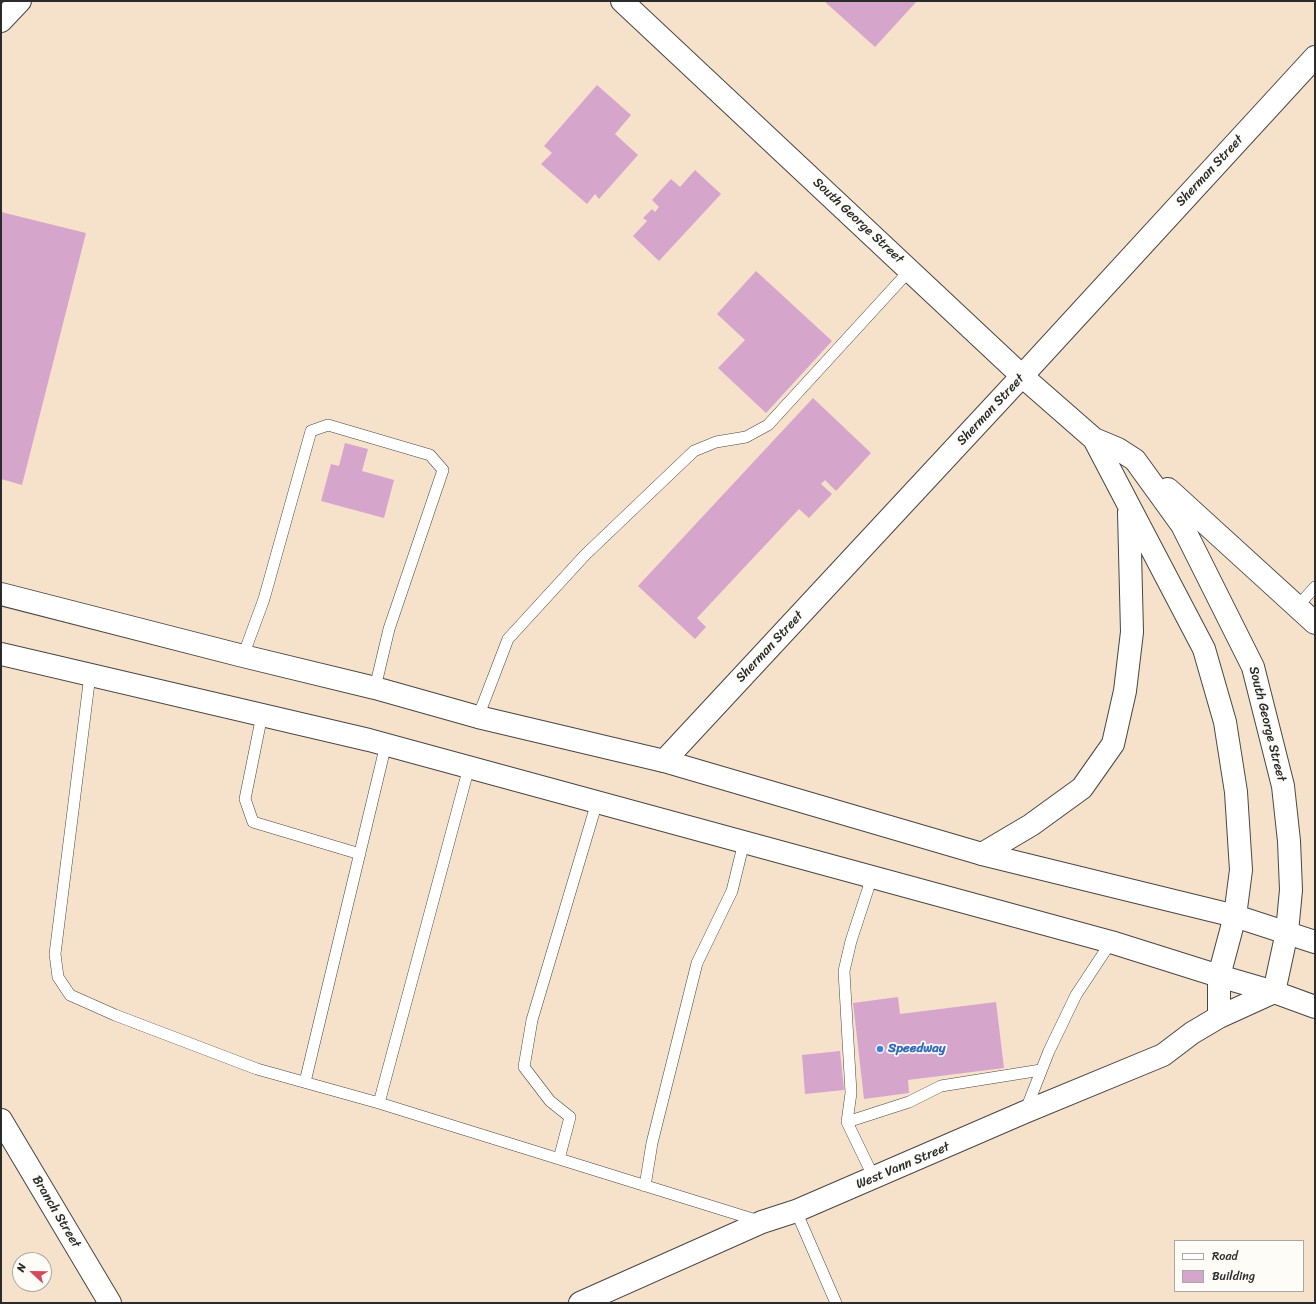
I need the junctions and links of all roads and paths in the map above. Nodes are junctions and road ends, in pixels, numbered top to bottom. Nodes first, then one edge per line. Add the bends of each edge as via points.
1 (20, 1) edge
2 (622, 1) edge
3 (1, 21) edge
4 (1315, 57) edge
5 (910, 270) junction
6 (1022, 376) junction
7 (1094, 439) junction
8 (1135, 460) junction
9 (1129, 507) junction
10 (1315, 588) edge
11 (1, 594) edge
12 (1297, 607) junction
13 (1315, 623) edge
14 (1, 654) edge
15 (242, 656) junction
16 (90, 675) junction
17 (375, 688) junction
18 (262, 715) junction
19 (478, 717) junction
20 (386, 744) junction
21 (664, 760) junction
22 (469, 767) junction
23 (597, 802) junction
24 (744, 842) junction
25 (360, 854) junction
26 (982, 854) junction
27 (872, 877) junction
28 (1235, 916) junction
29 (1287, 932) junction
30 (1111, 942) junction
31 (1315, 942) edge
32 (1219, 976) junction
33 (1274, 992) junction
34 (1315, 1006) edge
35 (1219, 1017) junction
36 (1041, 1070) junction
37 (305, 1082) junction
38 (378, 1103) junction
39 (1025, 1112) junction
40 (1, 1120) edge
41 (847, 1122) junction
42 (559, 1159) junction
43 (874, 1178) junction
44 (645, 1186) junction
45 (796, 1212) junction
46 (762, 1222) junction
47 (110, 1303) edge
48 (580, 1303) edge
49 (836, 1303) edge

1 - 3 main road
2 - 5 main road, South George Street
4 - 6 main road, Sherman Street
5 - 6 main road, South George Street
5 - 19 lane via 768,425 746,437 716,442 694,451 585,555 508,639
6 - 7 main road, South George Street
6 - 21 main road, Sherman Street
7 - 8 main road, South George Street via 1118,449
7 - 9 main road, South George Street
8 - 12 main road
8 - 29 main road, South George Street via 1182,525 1253,667 1283,786 1289,841
9 - 26 main road via 1132,632 1125,691 1113,744 1082,788 1032,825
9 - 28 main road, South George Street via 1204,649 1225,722 1236,792 1240,854
10 - 12 lane
11 - 15 main road
12 - 13 main road
14 - 16 main road
15 - 17 main road
15 - 17 lane via 264,599 311,431 328,425 430,455 443,470 389,629
16 - 18 main road
16 - 37 lane via 55,954 58,976 70,995 257,1069
17 - 19 main road
18 - 20 main road
18 - 25 lane via 245,799 253,822
19 - 21 main road
20 - 22 main road
20 - 25 lane
21 - 26 main road
22 - 23 main road
22 - 38 lane
23 - 24 main road
23 - 42 lane via 532,1020 524,1067 550,1101 570,1117
24 - 27 main road
24 - 44 lane via 732,891 697,963 652,1143
25 - 37 lane
26 - 28 main road
27 - 30 main road
27 - 41 lane via 844,971 851,1093
28 - 29 main road
28 - 32 main road, South George Street
29 - 31 main road
29 - 33 main road, South George Street
30 - 32 main road
30 - 36 lane via 1076,995
32 - 33 main road
32 - 35 main road
33 - 34 main road
33 - 35 main road, West Vann Street
35 - 39 main road, West Vann Street via 1163,1055
36 - 39 lane
36 - 41 lane via 941,1086 909,1102
37 - 38 lane
38 - 42 lane
39 - 43 main road, West Vann Street
40 - 47 main road, Branch Street
41 - 43 lane
42 - 44 lane
43 - 45 main road, West Vann Street
44 - 46 lane
45 - 46 main road, West Vann Street
45 - 49 lane
46 - 48 main road, West Vann Street

